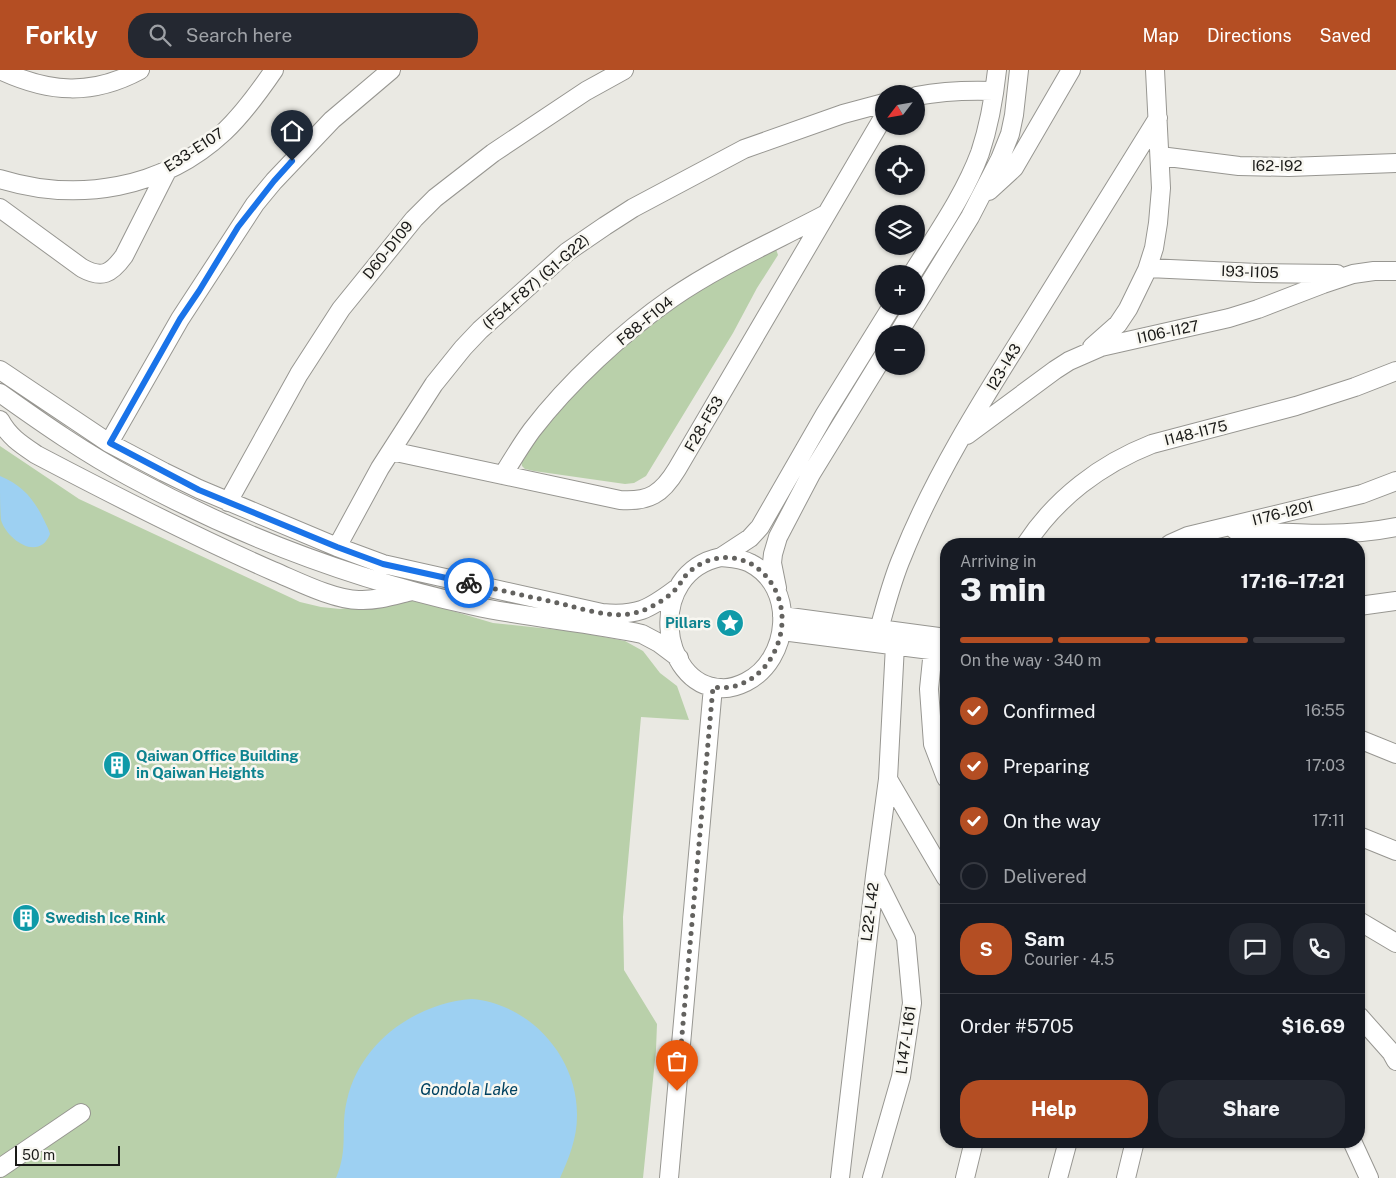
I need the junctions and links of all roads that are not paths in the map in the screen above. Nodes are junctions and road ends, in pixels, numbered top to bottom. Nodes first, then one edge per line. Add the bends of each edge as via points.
1 (0, 70) edge
2 (140, 70) edge
3 (274, 70) edge
4 (391, 70) edge
5 (624, 70) edge
6 (997, 70) edge
7 (1019, 70) edge
8 (1070, 70) edge
9 (1155, 70) edge
10 (994, 91) junction
11 (925, 95) edge
12 (875, 105) edge
13 (1158, 118) junction
14 (875, 131) edge
15 (1160, 156) junction
16 (1396, 163) edge
17 (168, 169) junction
18 (0, 179) edge
19 (978, 202) junction
20 (0, 208) edge
21 (826, 214) junction
22 (917, 265) edge
23 (1148, 268) junction
24 (1396, 271) edge
25 (1352, 274) junction
26 (925, 291) edge
27 (886, 315) edge
28 (1084, 354) junction
29 (0, 370) edge
30 (875, 371) edge
31 (1396, 371) edge
32 (0, 393) edge
33 (0, 420) edge
34 (961, 440) junction
35 (110, 443) junction
36 (391, 451) junction
37 (503, 475) junction
38 (1396, 481) edge
39 (228, 502) junction
40 (1396, 527) edge
41 (1220, 529) junction
42 (1030, 538) edge
43 (1184, 538) edge
44 (337, 547) junction
45 (720, 557) junction
46 (676, 589) junction
47 (414, 591) junction
48 (778, 596) junction
49 (1396, 601) edge
50 (1365, 605) edge
51 (782, 624) junction
52 (879, 629) junction
53 (940, 637) edge
54 (895, 646) junction
55 (940, 651) edge
56 (679, 658) junction
57 (713, 687) junction
58 (1365, 741) edge
59 (1396, 754) edge
60 (940, 763) edge
61 (888, 779) junction
62 (1365, 839) edge
63 (1396, 852) edge
64 (940, 868) edge
65 (874, 876) junction
66 (1365, 925) edge
67 (1396, 943) edge
68 (1365, 1023) edge
69 (1396, 1061) edge
70 (81, 1113) dead end
71 (972, 1148) edge
72 (1066, 1148) edge
73 (1133, 1148) edge
74 (1355, 1148) edge
75 (0, 1168) edge
76 (669, 1178) edge
77 (840, 1178) edge
78 (872, 1178) edge
79 (965, 1178) edge
80 (1058, 1178) edge
81 (1126, 1178) edge
82 (1369, 1178) edge

1 - 2 street via 40,86 68,89 106,84
3 - 17 street, E33-E107 via 248,106 222,133
4 - 35 street via 332,120 255,204 180,319
5 - 39 street, D60-D109 via 586,91 493,153 414,219 341,309 299,374
6 - 10 street
7 - 19 street via 1010,134
8 - 19 street via 1014,168
9 - 13 street
10 - 11 street
10 - 22 street via 986,131 973,169
12 - 36 street, (F54-F87) (G1-G22) via 744,149 640,204 585,239 551,266 463,348 417,408
13 - 15 street
13 - 34 street, I23-I43
14 - 21 street, F28-F53
15 - 16 street, I62-I92 via 1239,166 1289,168
15 - 23 street via 1158,223
17 - 18 street, E33-E107 via 140,180 95,190 31,187
17 - 20 street via 124,256 106,274 94,274 82,268
19 - 26 street
21 - 37 street, F88-F104 via 707,277 650,315 600,358 550,409
21 - 37 street, F28-F53 via 665,488 641,500 620,500
23 - 25 street, I93-I105
23 - 28 street via 1118,324
24 - 25 street, I106-I127
25 - 28 street, I106-I127 via 1229,318 1124,341
27 - 45 street via 824,414 760,527 750,538
28 - 34 street, I106-I127 via 1037,383
29 - 35 street
30 - 48 street via 778,537 772,563
31 - 42 street, I148-I175 via 1325,397 1131,452 1067,495
32 - 47 street via 131,478 186,505 285,548
33 - 47 street via 17,442 37,455 224,550 301,583 359,600
34 - 52 street, I23-I43 via 909,540
35 - 39 street
36 - 37 street, F28-F53
36 - 44 street, (F54-F87) (G1-G22)
38 - 41 street, I176-I201 via 1362,494
39 - 44 street
40 - 41 street via 1336,534
41 - 43 street, I176-I201
44 - 46 street via 383,564 602,613 620,615 640,611 658,603
45 - 46 street via 694,568
45 - 48 street via 741,559 758,568
46 - 56 street via 670,605 669,629
47 - 56 street via 521,615 642,634 666,646
48 - 51 street
49 - 50 street
51 - 52 street
51 - 54 street
51 - 57 street via 776,652 764,668 734,687
52 - 53 street
54 - 55 street
54 - 61 street, L22-L42
55 - 60 street via 929,689 932,744
56 - 57 street via 692,676
57 - 76 street
58 - 59 street
61 - 64 street
61 - 65 street, L22-L42
62 - 63 street
65 - 77 street, L22-L42
65 - 78 street, L147-L161 via 906,938 912,1003 901,1078
66 - 67 street
68 - 69 street
70 - 75 street
71 - 79 street
72 - 80 street
73 - 81 street
74 - 82 street

